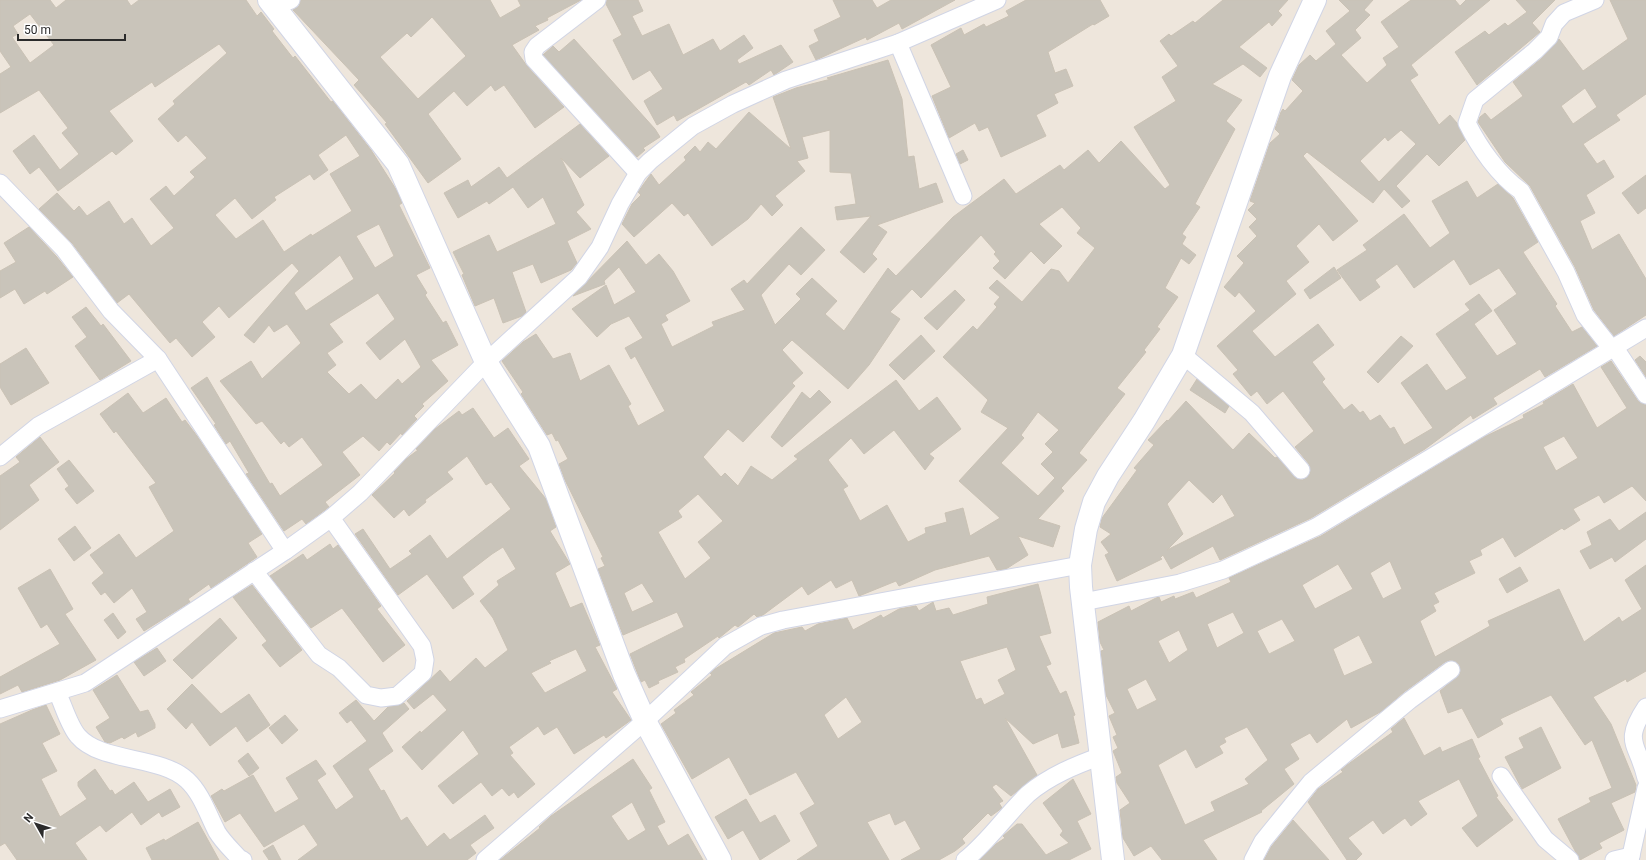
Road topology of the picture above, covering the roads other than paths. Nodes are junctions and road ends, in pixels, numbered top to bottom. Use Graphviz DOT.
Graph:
graph roads {
  1 [pos="597,0"];
  2 [pos="997,0"];
  3 [pos="1315,0"];
  4 [pos="1595,0"];
  5 [pos="278,2"];
  6 [pos="898,43"];
  7 [pos="638,173"];
  8 [pos="0,183"];
  9 [pos="963,196"];
  10 [pos="1646,328"];
  11 [pos="1613,348"];
  12 [pos="1183,355"];
  13 [pos="158,359"];
  14 [pos="486,362"];
  15 [pos="1646,395"];
  16 [pos="0,457"];
  17 [pos="1301,470"];
  18 [pos="331,518"];
  19 [pos="285,551"];
  20 [pos="1080,565"];
  21 [pos="254,571"];
  22 [pos="1083,602"];
  23 [pos="1451,670"];
  24 [pos="57,692"];
  25 [pos="1646,707"];
  26 [pos="0,709"];
  27 [pos="645,721"];
  28 [pos="1101,756"];
  29 [pos="1501,776"];
  30 [pos="1646,778"];
  31 [pos="1646,788"];
  32 [pos="1630,858"];
  33 [pos="239,859"];
  34 [pos="485,860"];
  35 [pos="720,860"];
  36 [pos="965,860"];
  37 [pos="1113,860"];
  38 [pos="1253,860"];
  39 [pos="1570,860"];
  40 [pos="1614,860"];
  1 -- 7 [label="street"];
  2 -- 6 [label="street"];
  3 -- 12 [label="street"];
  4 -- 11 [label="street"];
  5 -- 14 [label="street"];
  6 -- 7 [label="street"];
  6 -- 9 [label="street"];
  7 -- 14 [label="street"];
  8 -- 13 [label="street"];
  10 -- 11 [label="street"];
  11 -- 15 [label="street"];
  11 -- 22 [label="street"];
  12 -- 17 [label="street"];
  12 -- 20 [label="street"];
  13 -- 16 [label="street"];
  13 -- 19 [label="street"];
  14 -- 18 [label="street"];
  14 -- 27 [label="street"];
  18 -- 19 [label="street"];
  18 -- 21 [label="street"];
  19 -- 21 [label="street"];
  20 -- 22 [label="street"];
  20 -- 27 [label="street"];
  21 -- 24 [label="street"];
  22 -- 28 [label="street"];
  23 -- 38 [label="street"];
  24 -- 26 [label="street"];
  24 -- 33 [label="street"];
  25 -- 30 [label="street"];
  27 -- 34 [label="street"];
  27 -- 35 [label="street"];
  28 -- 36 [label="street"];
  28 -- 37 [label="street"];
  29 -- 39 [label="street"];
  31 -- 32 [label="street"];
  32 -- 40 [label="street"];
}
